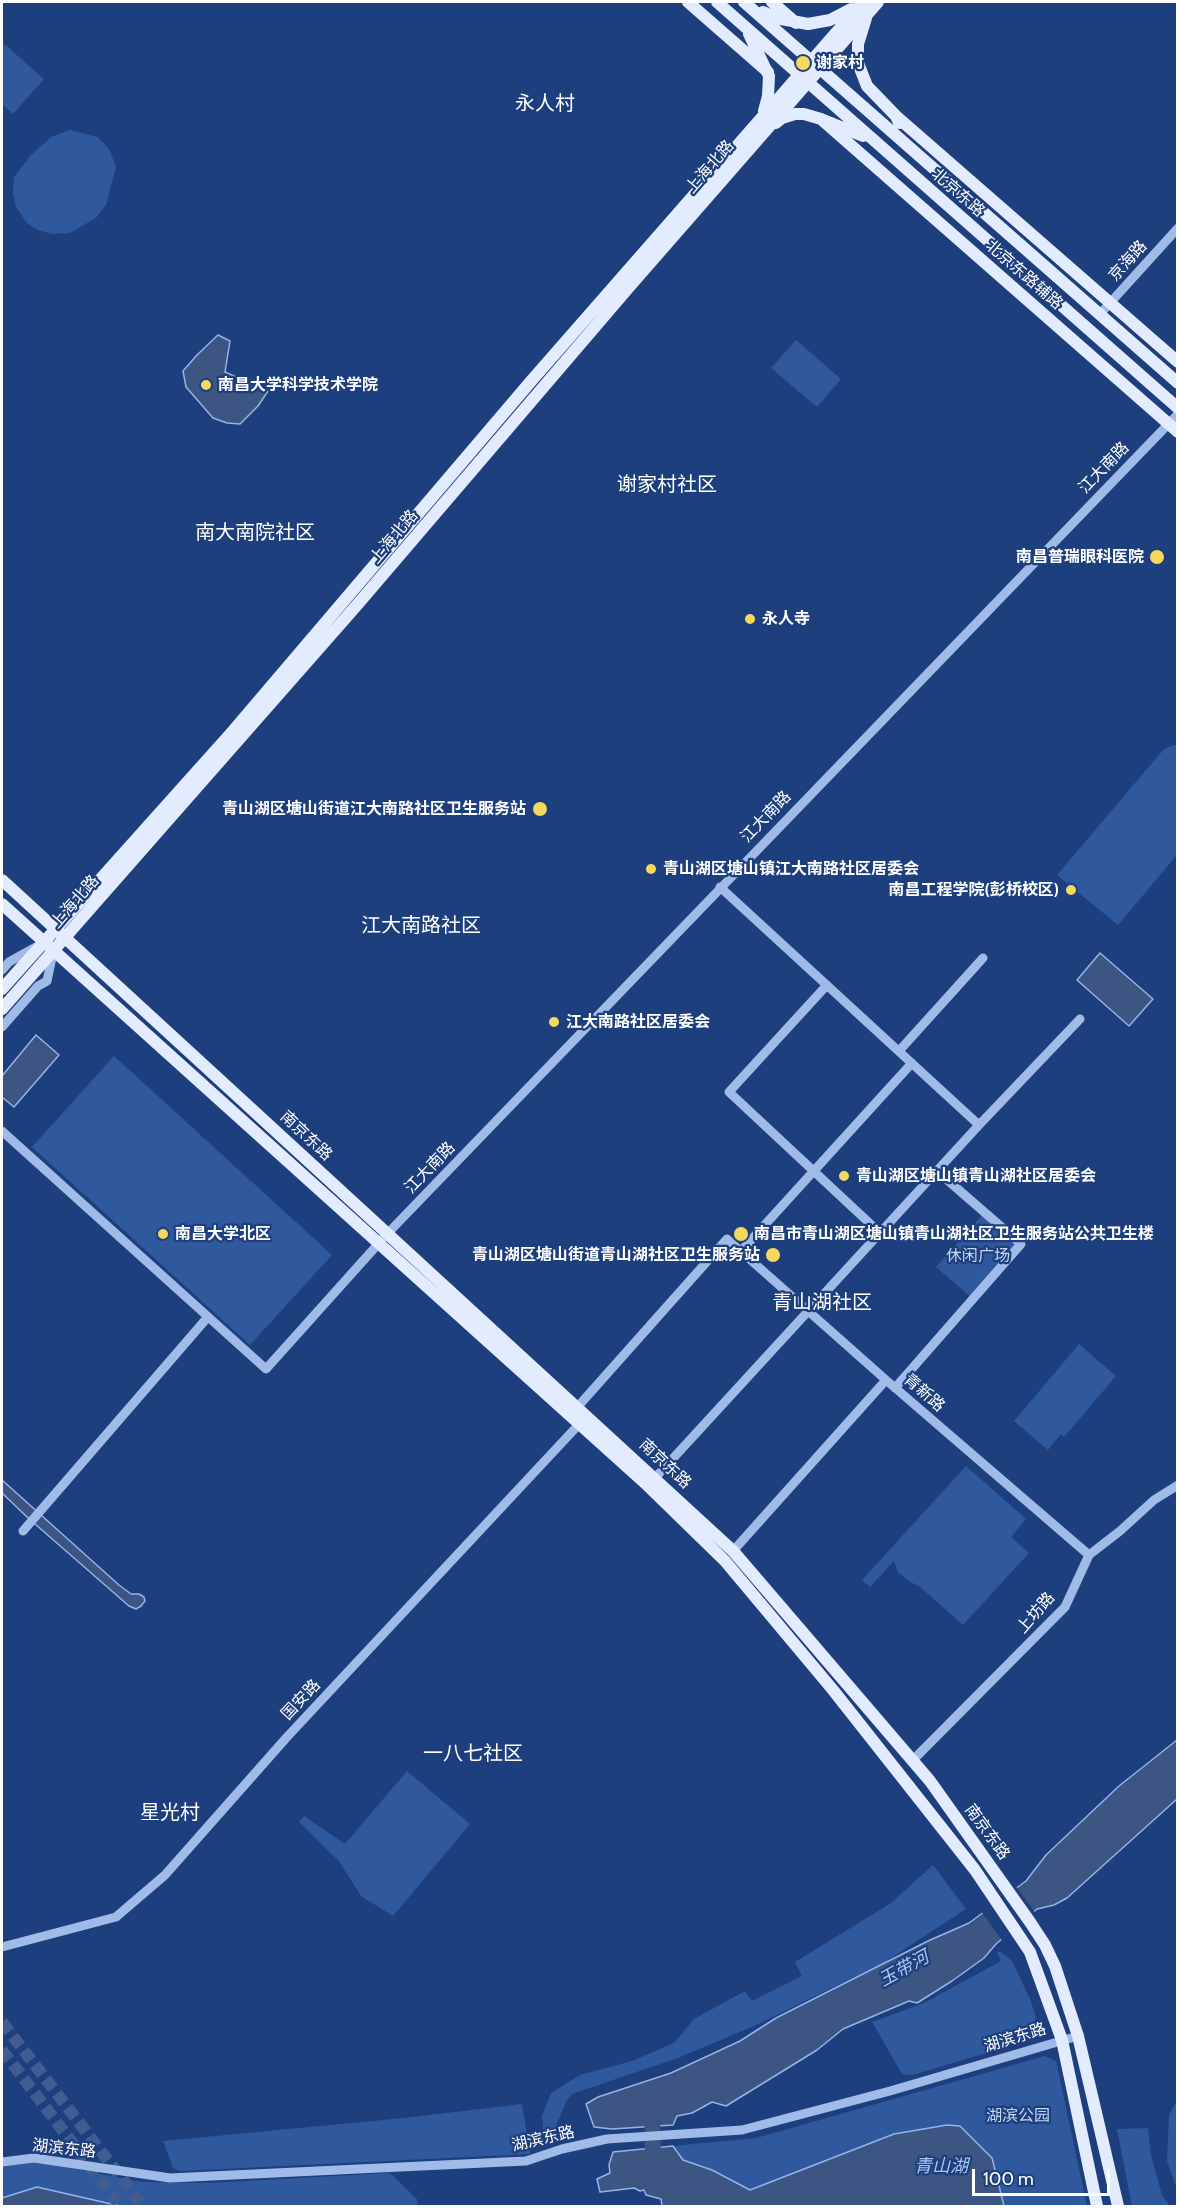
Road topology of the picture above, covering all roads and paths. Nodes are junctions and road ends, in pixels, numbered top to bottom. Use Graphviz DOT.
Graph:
graph roads {
  1 [pos="688,2"];
  2 [pos="717,2"];
  3 [pos="772,2"];
  4 [pos="878,2"];
  5 [pos="747,4"];
  6 [pos="864,6"];
  7 [pos="797,23"];
  8 [pos="744,25"];
  9 [pos="815,63"];
  10 [pos="768,72"];
  11 [pos="803,77"];
  12 [pos="762,115"];
  13 [pos="896,116"];
  14 [pos="821,119"];
  15 [pos="763,132"];
  16 [pos="876,142"];
  17 [pos="913,151"];
  18 [pos="1178,228"];
  19 [pos="1110,302"];
  20 [pos="1100,314"];
  21 [pos="1178,362"];
  22 [pos="1178,383"];
  23 [pos="1178,408"];
  24 [pos="1178,414"];
  25 [pos="1173,428"];
  26 [pos="2,880"];
  27 [pos="720,887"];
  28 [pos="2,904"];
  29 [pos="61,933"];
  30 [pos="48,948"];
  31 [pos="983,958"];
  32 [pos="2,970"];
  33 [pos="827,985"];
  34 [pos="2,989"];
  35 [pos="2,1009"];
  36 [pos="1080,1019"];
  37 [pos="2,1027"];
  38 [pos="899,1051"];
  39 [pos="912,1063"];
  40 [pos="979,1125"];
  41 [pos="2,1131"];
  42 [pos="937,1171"];
  43 [pos="813,1172"];
  44 [pos="388,1233"];
  45 [pos="880,1233"];
  46 [pos="378,1244"];
  47 [pos="741,1251"];
  48 [pos="808,1311"];
  49 [pos="207,1318"];
  50 [pos="886,1380"];
  51 [pos="895,1388"];
  52 [pos="578,1407"];
  53 [pos="578,1419"];
  54 [pos="656,1478"];
  55 [pos="1178,1485"];
  56 [pos="26,1528"];
  57 [pos="733,1551"];
  58 [pos="1089,1555"];
  59 [pos="912,1761"];
  60 [pos="2,1947"];
  61 [pos="1078,2036"];
  62 [pos="1062,2040"];
  63 [pos="2,2162"];
  64 [pos="1098,2206"];
  65 [pos="1118,2206"];
  1 -- 10 [label="main road"];
  2 -- 8 [label="main road, 北京东路"];
  3 -- 7 [label="main road"];
  4 -- 6 [label="main road"];
  5 -- 7 [label="main road"];
  5 -- 9 [label="main road, 北京东路"];
  6 -- 7 [label="main road"];
  6 -- 9 [label="main road"];
  6 -- 13 [label="main road"];
  8 -- 10 [label="main road"];
  8 -- 11 [label="main road, 北京东路"];
  9 -- 11 [label="main road"];
  9 -- 17 [label="main road, 北京东路"];
  10 -- 12 [label="main road"];
  11 -- 12 [label="main road, 上海北路"];
  11 -- 15 [label="main road, 上海北路"];
  11 -- 16 [label="main road, 北京东路"];
  12 -- 29 [label="main road, 上海北路"];
  13 -- 17 [label="main road"];
  13 -- 19 [label="main road"];
  14 -- 15 [label="main road"];
  14 -- 16 [label="main road"];
  14 -- 25 [label="main road, 北京东路辅路"];
  15 -- 29 [label="main road, 上海北路"];
  16 -- 23 [label="main road, 北京东路"];
  17 -- 20 [label="main road, 北京东路"];
  18 -- 19 [label="street, 京海路"];
  19 -- 20 [label="street, 京海路"];
  19 -- 21 [label="main road"];
  20 -- 22 [label="main road, 北京东路"];
  24 -- 25 [label="street, 江大南路"];
  25 -- 27 [label="street, 江大南路"];
  26 -- 29 [label="main road, 南京东路"];
  27 -- 33 [label="street"];
  27 -- 44 [label="street, 江大南路"];
  28 -- 30 [label="main road, 南京东路"];
  29 -- 30 [label="main road, 上海北路"];
  29 -- 44 [label="main road, 南京东路"];
  30 -- 32 [label="street"];
  30 -- 34 [label="main road, 上海北路"];
  30 -- 35 [label="main road, 上海北路"];
  30 -- 37 [label="street"];
  30 -- 46 [label="main road, 南京东路"];
  31 -- 38 [label="street"];
  33 -- 38 [label="street"];
  33 -- 43 [label="street"];
  36 -- 40 [label="street"];
  38 -- 39 [label="street"];
  39 -- 40 [label="street"];
  39 -- 43 [label="street"];
  40 -- 42 [label="street"];
  41 -- 49 [label="street"];
  42 -- 45 [label="street"];
  42 -- 51 [label="street"];
  43 -- 45 [label="street"];
  43 -- 47 [label="street"];
  44 -- 46 [label="street, 江大南路"];
  44 -- 52 [label="main road, 南京东路"];
  45 -- 48 [label="street"];
  46 -- 49 [label="street, 江大南路"];
  46 -- 53 [label="main road, 南京东路"];
  47 -- 48 [label="street, 青新路"];
  47 -- 52 [label="street"];
  48 -- 50 [label="street, 青新路"];
  48 -- 54 [label="street"];
  49 -- 56 [label="street"];
  50 -- 51 [label="street, 青新路"];
  50 -- 57 [label="street"];
  51 -- 58 [label="street, 青新路"];
  52 -- 53 [label="main road, 南京东路"];
  53 -- 54 [label="main road, 南京东路"];
  53 -- 60 [label="street, 国安路"];
  53 -- 62 [label="main road, 南京东路"];
  54 -- 57 [label="main road, 南京东路"];
  55 -- 58 [label="street, 上坊路"];
  57 -- 59 [label="main road, 南京东路"];
  58 -- 59 [label="street, 上坊路"];
  59 -- 61 [label="main road, 南京东路"];
  61 -- 62 [label="street, 湖滨东路"];
  61 -- 65 [label="main road, 南京东路"];
  62 -- 63 [label="street, 湖滨东路"];
  62 -- 64 [label="main road, 南京东路"];
}
